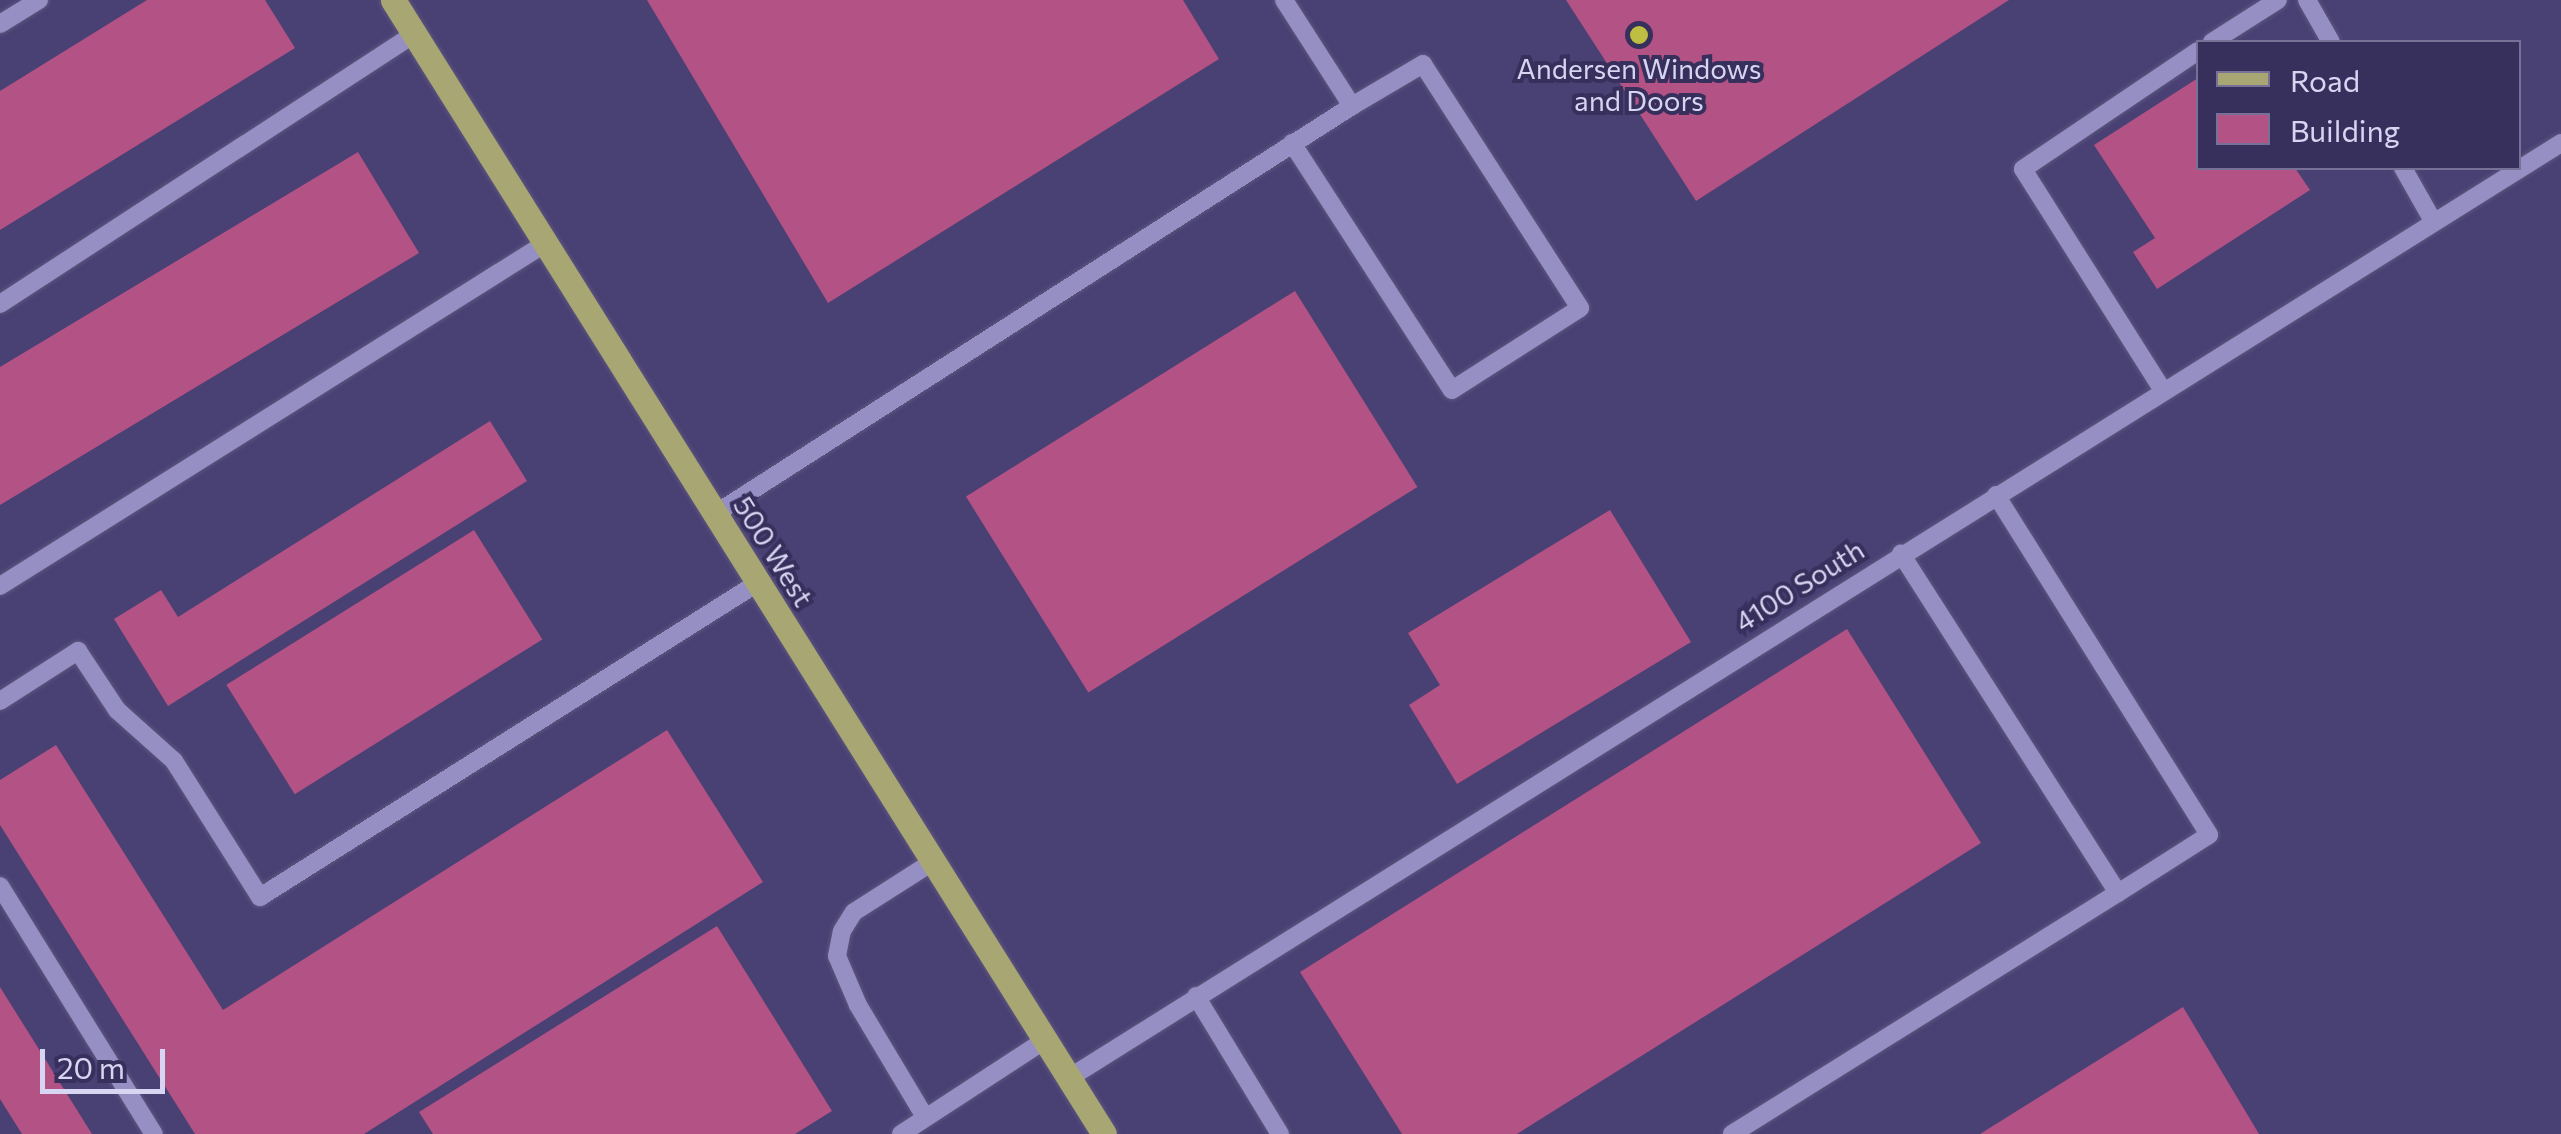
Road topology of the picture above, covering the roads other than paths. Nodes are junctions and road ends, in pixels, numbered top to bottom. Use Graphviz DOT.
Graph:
graph roads {
  1 [pos="39,0"];
  2 [pos="394,0"];
  3 [pos="1284,0"];
  4 [pos="2278,0"];
  5 [pos="2307,0"];
  6 [pos="0,24"];
  7 [pos="414,34"];
  8 [pos="2215,40"];
  9 [pos="2331,40"];
  10 [pos="2196,52"];
  11 [pos="1352,106"];
  12 [pos="2561,142"];
  13 [pos="1292,143"];
  14 [pos="2521,167"];
  15 [pos="2404,170"];
  16 [pos="2516,170"];
  17 [pos="2433,221"];
  18 [pos="546,244"];
  19 [pos="0,304"];
  20 [pos="2162,389"];
  21 [pos="1996,495"];
  22 [pos="716,514"];
  23 [pos="1901,554"];
  24 [pos="758,582"];
  25 [pos="0,586"];
  26 [pos="0,700"];
  27 [pos="934,861"];
  28 [pos="0,886"];
  29 [pos="2118,892"];
  30 [pos="1196,996"];
  31 [pos="1045,1040"];
  32 [pos="1069,1078"];
  33 [pos="925,1117"];
  34 [pos="154,1134"];
  35 [pos="902,1134"];
  36 [pos="1104,1134"];
  37 [pos="1280,1134"];
  38 [pos="1732,1134"];
  1 -- 6 [label="lane"];
  2 -- 7 [label="main road, 500 West"];
  3 -- 11 [label="lane"];
  4 -- 8 [label="lane"];
  5 -- 9 [label="lane"];
  7 -- 18 [label="main road, 500 West"];
  7 -- 19 [label="lane"];
  10 -- 20 [label="lane"];
  11 -- 13 [label="lane"];
  11 -- 13 [label="lane"];
  12 -- 14 [label="lane, 4100 South"];
  13 -- 22 [label="lane"];
  15 -- 17 [label="lane"];
  16 -- 17 [label="lane, 4100 South"];
  17 -- 20 [label="lane, 4100 South"];
  18 -- 22 [label="main road, 500 West"];
  18 -- 25 [label="lane"];
  20 -- 21 [label="lane, 4100 South"];
  21 -- 23 [label="lane, 4100 South"];
  21 -- 29 [label="lane"];
  22 -- 24 [label="main road, 500 West"];
  23 -- 29 [label="lane"];
  23 -- 30 [label="lane, 4100 South"];
  24 -- 26 [label="lane"];
  24 -- 27 [label="main road, 500 West"];
  27 -- 31 [label="main road, 500 West"];
  27 -- 33 [label="lane"];
  28 -- 34 [label="lane"];
  29 -- 38 [label="lane"];
  30 -- 32 [label="lane, 4100 South"];
  30 -- 37 [label="lane"];
  31 -- 32 [label="main road, 500 West"];
  31 -- 33 [label="lane"];
  32 -- 36 [label="main road, 500 West"];
  33 -- 35 [label="lane"];
}
